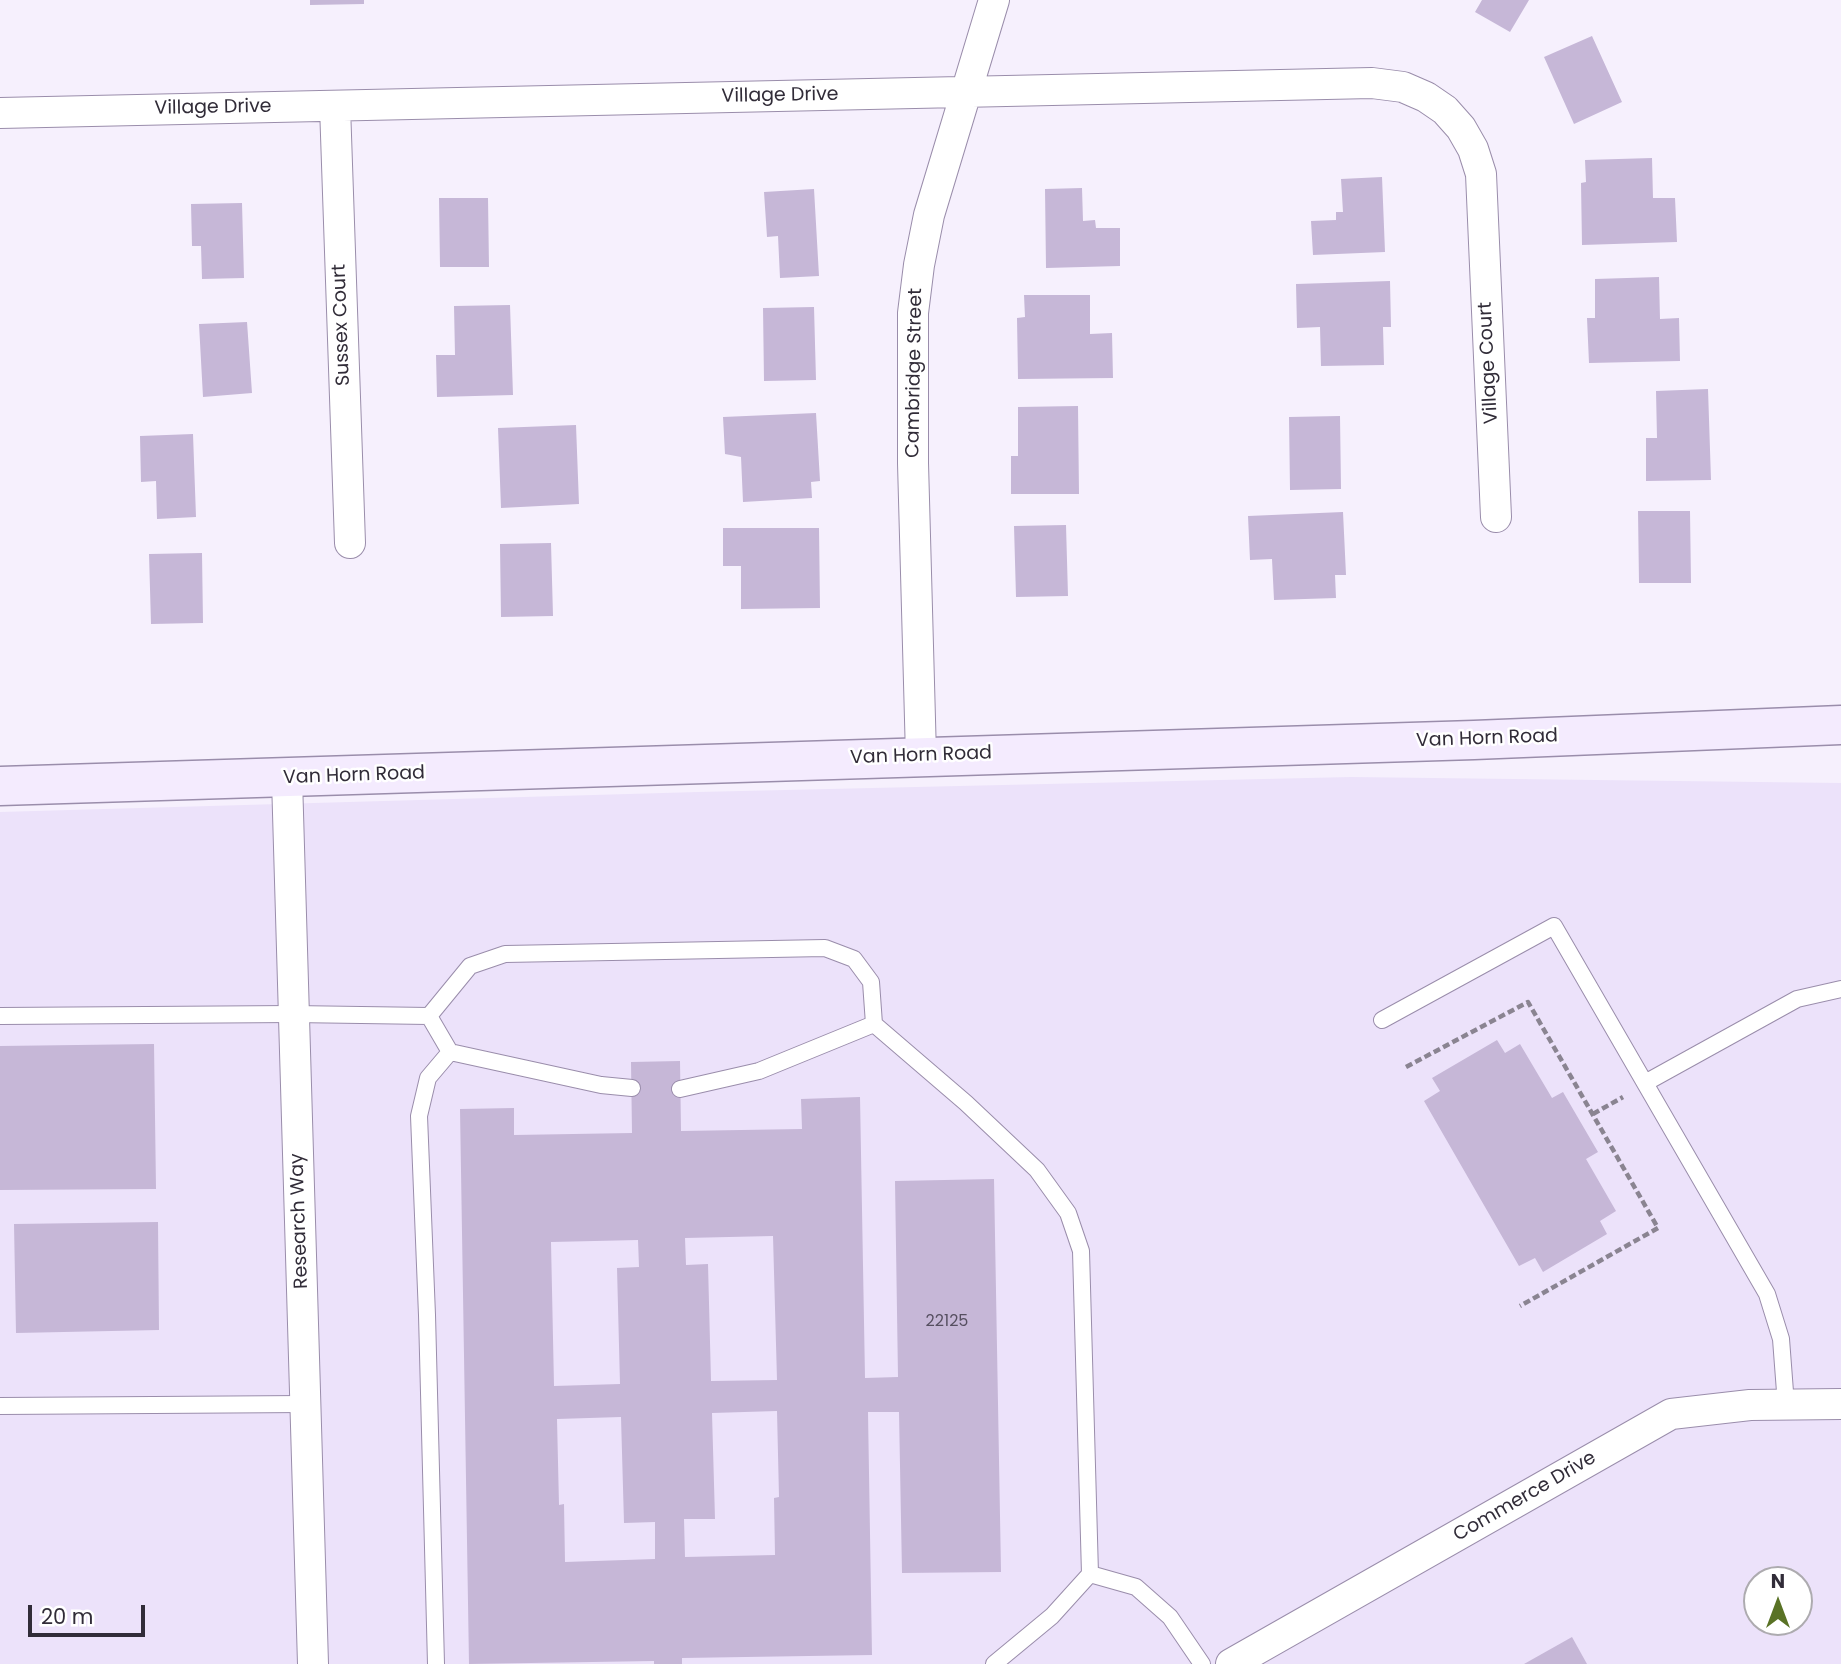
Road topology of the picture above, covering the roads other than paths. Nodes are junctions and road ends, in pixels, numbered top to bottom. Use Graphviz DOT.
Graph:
graph roads {
  1 [pos="994,0"];
  2 [pos="965,92"];
  3 [pos="335,106"];
  4 [pos="0,113"];
  5 [pos="1482,208"];
  6 [pos="1496,517"];
  7 [pos="350,543"];
  8 [pos="1841,725"];
  9 [pos="921,756"];
  10 [pos="286,779"];
  11 [pos="0,786"];
  12 [pos="1841,989"];
  13 [pos="293,1014"];
  14 [pos="0,1016"];
  15 [pos="429,1016"];
  16 [pos="1382,1020"];
  17 [pos="874,1024"];
  18 [pos="450,1052"];
  19 [pos="1645,1083"];
  20 [pos="632,1088"];
  21 [pos="680,1089"];
  22 [pos="305,1404"];
  23 [pos="1841,1404"];
  24 [pos="1786,1405"];
  25 [pos="0,1406"];
  26 [pos="1090,1574"];
  27 [pos="313,1664"];
  28 [pos="436,1664"];
  29 [pos="994,1664"];
  30 [pos="1202,1664"];
  31 [pos="1231,1664"];
  1 -- 2 [label="street, Cambridge Street"];
  2 -- 3 [label="street, Village Drive"];
  2 -- 5 [label="street, Village Drive"];
  2 -- 9 [label="street, Cambridge Street"];
  3 -- 4 [label="street, Village Drive"];
  3 -- 7 [label="street, Sussex Court"];
  5 -- 6 [label="street, Village Court"];
  8 -- 9 [label="main road, Van Horn Road"];
  9 -- 10 [label="main road, Van Horn Road"];
  10 -- 11 [label="main road, Van Horn Road"];
  10 -- 13 [label="street, Research Way"];
  12 -- 19 [label="lane"];
  13 -- 14 [label="lane"];
  13 -- 15 [label="lane"];
  13 -- 22 [label="street, Research Way"];
  15 -- 17 [label="lane"];
  15 -- 18 [label="lane"];
  16 -- 19 [label="lane"];
  17 -- 21 [label="lane"];
  17 -- 26 [label="lane"];
  18 -- 20 [label="lane"];
  18 -- 28 [label="lane"];
  19 -- 24 [label="lane"];
  22 -- 25 [label="lane"];
  22 -- 27 [label="street, Research Way"];
  23 -- 24 [label="street, Commerce Drive"];
  24 -- 31 [label="street, Commerce Drive"];
  26 -- 29 [label="lane"];
  26 -- 30 [label="lane"];
}
